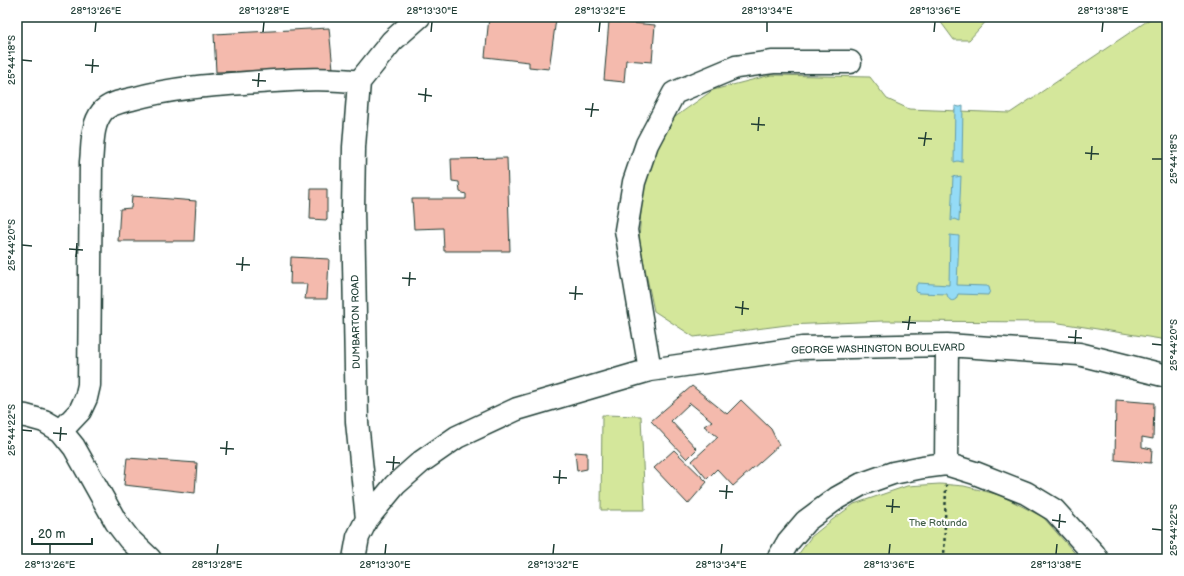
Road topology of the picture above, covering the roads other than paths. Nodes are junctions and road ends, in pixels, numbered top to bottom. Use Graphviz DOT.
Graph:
graph roads {
  1 [pos="419,17"];
  2 [pos="850,62"];
  3 [pos="360,82"];
  4 [pos="947,345"];
  5 [pos="650,370"];
  6 [pos="1167,376"];
  7 [pos="17,415"];
  8 [pos="61,431"];
  9 [pos="946,464"];
  10 [pos="367,519"];
  11 [pos="150,559"];
  12 [pos="354,559"];
  13 [pos="778,559"];
  14 [pos="1097,559"];
  1 -- 3 [label="street"];
  2 -- 5 [label="street"];
  3 -- 8 [label="street"];
  3 -- 10 [label="street, DUMBARTON ROAD"];
  4 -- 5 [label="street, GEORGE WASHINGTON BOULEVARD"];
  4 -- 6 [label="street, GEORGE WASHINGTON BOULEVARD"];
  4 -- 9 [label="street"];
  5 -- 10 [label="street, GEORGE WASHINGTON BOULEVARD"];
  7 -- 8 [label="street"];
  8 -- 11 [label="street"];
  9 -- 13 [label="street"];
  9 -- 14 [label="street"];
  10 -- 12 [label="street"];
}
